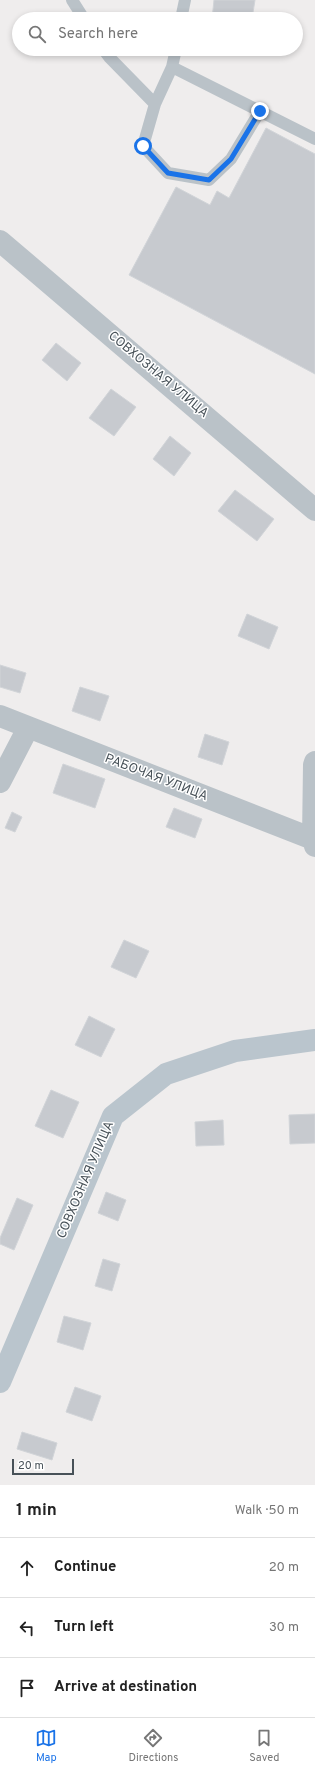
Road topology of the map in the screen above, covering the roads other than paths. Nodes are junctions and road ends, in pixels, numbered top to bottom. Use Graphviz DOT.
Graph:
graph roads {
  1 [pos="72,0"];
  2 [pos="185,0"];
  3 [pos="80,12"];
  4 [pos="183,12"];
  5 [pos="108,56"];
  6 [pos="174,56"];
  7 [pos="172,67"];
  8 [pos="155,104"];
  9 [pos="260,111"];
  10 [pos="315,139"];
  11 [pos="0,241"];
  12 [pos="315,510"];
  13 [pos="0,716"];
  14 [pos="28,728"];
  15 [pos="315,762"];
  16 [pos="0,782"];
  17 [pos="314,842"];
  18 [pos="315,1040"];
  19 [pos="0,1382"];
  1 -- 3 [label="lane"];
  2 -- 4 [label="lane"];
  5 -- 8 [label="lane"];
  6 -- 7 [label="lane"];
  7 -- 8 [label="lane"];
  7 -- 9 [label="lane"];
  8 -- 9 [label="lane"];
  9 -- 10 [label="lane"];
  11 -- 12 [label="street, СОВХОЗНАЯ УЛИЦА"];
  13 -- 14 [label="street, РАБОЧАЯ УЛИЦА"];
  14 -- 16 [label="street"];
  14 -- 17 [label="street, РАБОЧАЯ УЛИЦА"];
  15 -- 17 [label="street"];
  18 -- 19 [label="street, СОВХОЗНАЯ УЛИЦА"];
}
